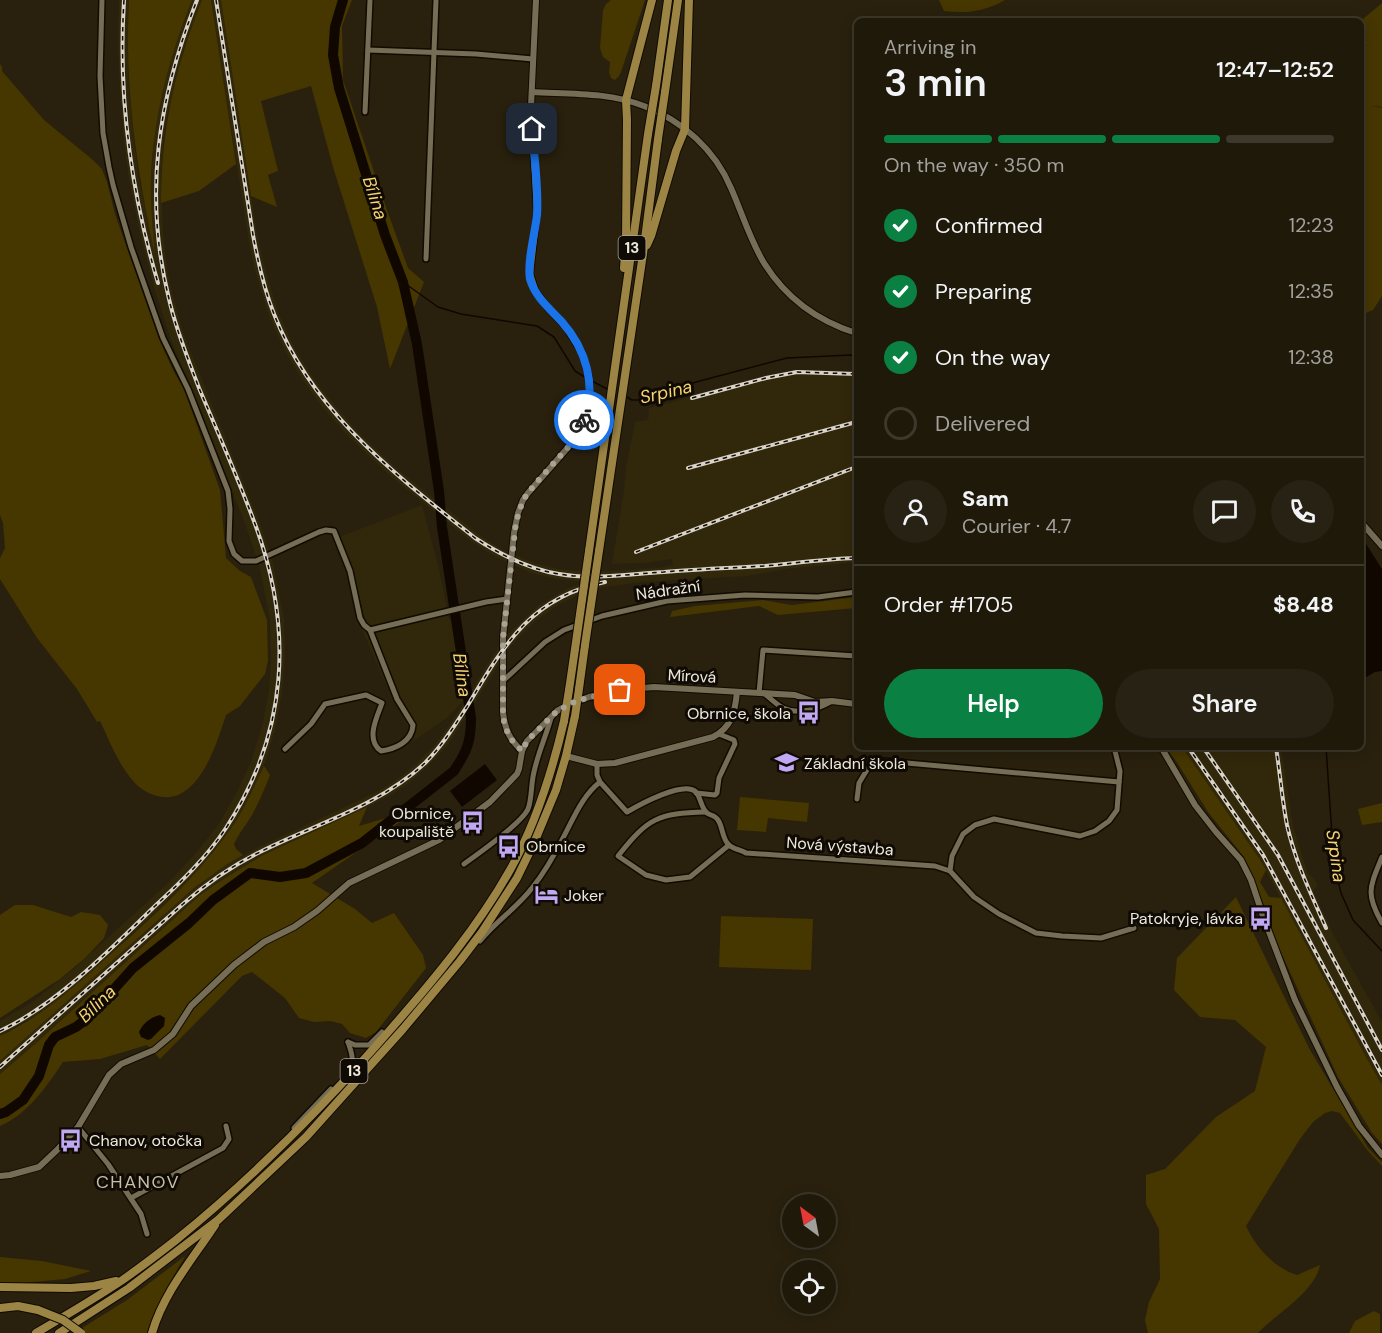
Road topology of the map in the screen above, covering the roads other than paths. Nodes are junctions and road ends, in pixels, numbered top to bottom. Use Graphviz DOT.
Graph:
graph roads {
  1 [pos="102,0"];
  2 [pos="370,0"];
  3 [pos="436,0"];
  4 [pos="536,0"];
  5 [pos="652,0"];
  6 [pos="668,0"];
  7 [pos="678,0"];
  8 [pos="689,0"];
  9 [pos="368,50"];
  10 [pos="434,52"];
  11 [pos="533,59"];
  12 [pos="532,92"];
  13 [pos="626,100"];
  14 [pos="365,112"];
  15 [pos="685,129"];
  16 [pos="643,254"];
  17 [pos="426,259"];
  18 [pos="623,310"];
  19 [pos="854,332"];
  20 [pos="1364,525"];
  21 [pos="1382,546"];
  22 [pos="854,592"];
  23 [pos="507,599"];
  24 [pos="370,630"];
  25 [pos="854,656"];
  26 [pos="504,680"];
  27 [pos="737,692"];
  28 [pos="761,693"];
  29 [pos="397,699"];
  30 [pos="382,703"];
  31 [pos="823,704"];
  32 [pos="854,704"];
  33 [pos="551,718"];
  34 [pos="719,734"];
  35 [pos="285,749"];
  36 [pos="1115,750"];
  37 [pos="1163,750"];
  38 [pos="522,751"];
  39 [pos="566,756"];
  40 [pos="597,764"];
  41 [pos="600,782"];
  42 [pos="1119,782"];
  43 [pos="696,793"];
  44 [pos="857,799"];
  45 [pos="706,812"];
  46 [pos="729,845"];
  47 [pos="1382,858"];
  48 [pos="464,864"];
  49 [pos="950,871"];
  50 [pos="1382,923"];
  51 [pos="1134,928"];
  52 [pos="460,961"];
  53 [pos="424,989"];
  54 [pos="226,1126"];
  55 [pos="78,1127"];
  56 [pos="283,1145"];
  57 [pos="1382,1155"];
  58 [pos="0,1176"];
  59 [pos="131,1198"];
  60 [pos="218,1220"];
  61 [pos="147,1234"];
  62 [pos="123,1280"];
  63 [pos="0,1287"];
  64 [pos="0,1308"];
  65 [pos="36,1333"];
  66 [pos="59,1333"];
  67 [pos="81,1333"];
  68 [pos="152,1333"];
  1 -- 24 [label="street"];
  2 -- 9 [label="street"];
  3 -- 10 [label="street"];
  4 -- 11 [label="street"];
  5 -- 13 [label="highway"];
  6 -- 18 [label="highway, 13, bridge"];
  7 -- 16 [label="highway, 13, bridge"];
  8 -- 15 [label="highway"];
  9 -- 10 [label="street"];
  9 -- 14 [label="street"];
  10 -- 11 [label="street"];
  10 -- 17 [label="street"];
  11 -- 12 [label="street"];
  12 -- 13 [label="street"];
  12 -- 23 [label="street"];
  13 -- 15 [label="street"];
  13 -- 18 [label="highway"];
  15 -- 16 [label="highway"];
  15 -- 19 [label="street"];
  16 -- 39 [label="highway, 13, bridge"];
  18 -- 53 [label="highway, 13, bridge"];
  20 -- 21 [label="street"];
  22 -- 26 [label="street, Nádražní"];
  23 -- 24 [label="street"];
  23 -- 26 [label="street"];
  24 -- 29 [label="street"];
  25 -- 28 [label="street"];
  26 -- 38 [label="street"];
  27 -- 28 [label="street, Mírová"];
  27 -- 33 [label="street, Mírová"];
  27 -- 34 [label="street"];
  28 -- 31 [label="street, Mírová"];
  28 -- 31 [label="street, Mírová"];
  29 -- 30 [label="street"];
  29 -- 30 [label="street"];
  30 -- 35 [label="street"];
  31 -- 32 [label="street, Mírová"];
  33 -- 38 [label="street"];
  33 -- 48 [label="street"];
  34 -- 40 [label="street"];
  34 -- 43 [label="street"];
  36 -- 42 [label="street"];
  37 -- 57 [label="street"];
  38 -- 55 [label="street"];
  39 -- 40 [label="street"];
  39 -- 52 [label="highway, 13"];
  40 -- 41 [label="street"];
  41 -- 43 [label="street"];
  41 -- 52 [label="street"];
  42 -- 44 [label="street"];
  42 -- 49 [label="street"];
  43 -- 45 [label="street"];
  45 -- 46 [label="street"];
  45 -- 46 [label="street"];
  46 -- 49 [label="street, Nová výstavba"];
  47 -- 50 [label="street"];
  49 -- 51 [label="street"];
  52 -- 60 [label="highway, 13"];
  53 -- 56 [label="highway, 13"];
  53 -- 56 [label="street"];
  54 -- 59 [label="street"];
  55 -- 58 [label="street"];
  55 -- 59 [label="street"];
  56 -- 62 [label="highway, 13"];
  59 -- 61 [label="street"];
  60 -- 66 [label="highway, 13"];
  60 -- 68 [label="highway"];
  62 -- 63 [label="highway"];
  62 -- 65 [label="highway, 13"];
  64 -- 67 [label="highway, bridge"];
}
